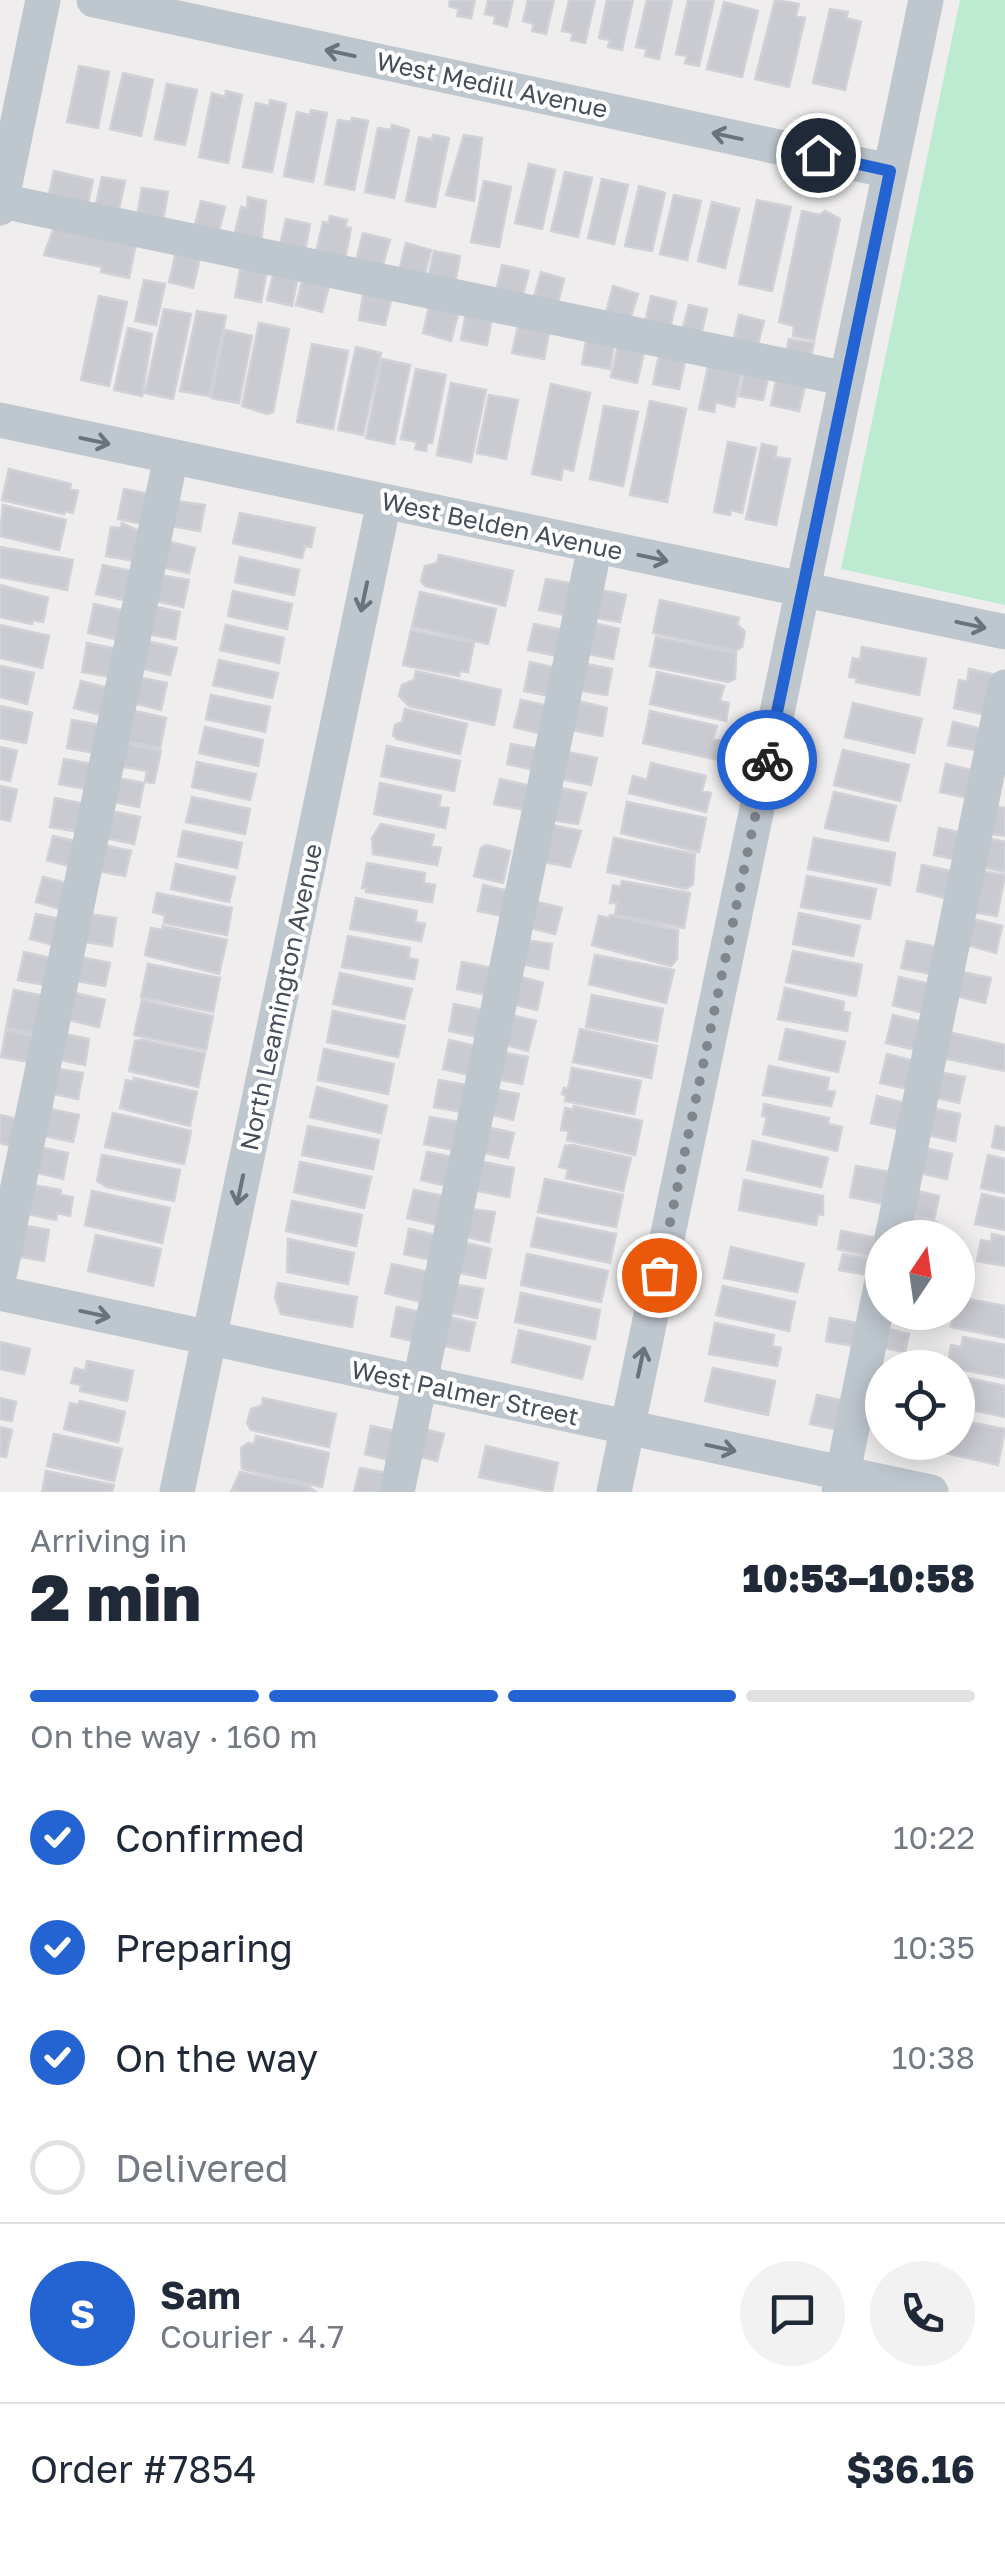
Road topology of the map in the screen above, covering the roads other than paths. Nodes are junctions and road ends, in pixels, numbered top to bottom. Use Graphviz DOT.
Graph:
graph roads {
  1 [pos="43,0"];
  2 [pos="94,0"];
  3 [pos="926,0"];
  4 [pos="890,171"];
  5 [pos="1,204"];
  6 [pos="847,380"];
  7 [pos="0,420"];
  8 [pos="171,458"];
  9 [pos="384,502"];
  10 [pos="595,546"];
  11 [pos="803,590"];
  12 [pos="1005,632"];
  13 [pos="1005,687"];
  14 [pos="896,1220"];
  15 [pos="0,1272"];
  16 [pos="0,1294"];
  17 [pos="872,1330"];
  18 [pos="209,1338"];
  19 [pos="420,1383"];
  20 [pos="628,1427"];
  21 [pos="841,1483"];
  22 [pos="178,1492"];
  23 [pos="398,1492"];
  24 [pos="614,1492"];
  25 [pos="931,1492"];
  1 -- 5 [label="street"];
  4 -- 2 [label="street, West Medill Avenue, one-way"];
  3 -- 4 [label="street"];
  4 -- 6 [label="street"];
  5 -- 6 [label="street"];
  6 -- 11 [label="street"];
  7 -- 8 [label="street, West Belden Avenue, one-way"];
  8 -- 9 [label="street, West Belden Avenue"];
  8 -- 15 [label="street"];
  9 -- 10 [label="street, West Belden Avenue"];
  9 -- 18 [label="street, North Leamington Avenue, one-way"];
  10 -- 11 [label="street, West Belden Avenue, one-way"];
  10 -- 19 [label="street"];
  11 -- 12 [label="street, West Belden Avenue, one-way"];
  20 -- 11 [label="street, one-way"];
  13 -- 14 [label="street"];
  16 -- 18 [label="street, West Palmer Street, one-way"];
  17 -- 21 [label="street"];
  18 -- 19 [label="street, West Palmer Street"];
  18 -- 22 [label="street, North Leamington Avenue"];
  19 -- 20 [label="street, West Palmer Street"];
  19 -- 23 [label="street"];
  20 -- 21 [label="street, West Palmer Street, one-way"];
  20 -- 24 [label="street"];
  21 -- 25 [label="street, West Palmer Street"];
}
